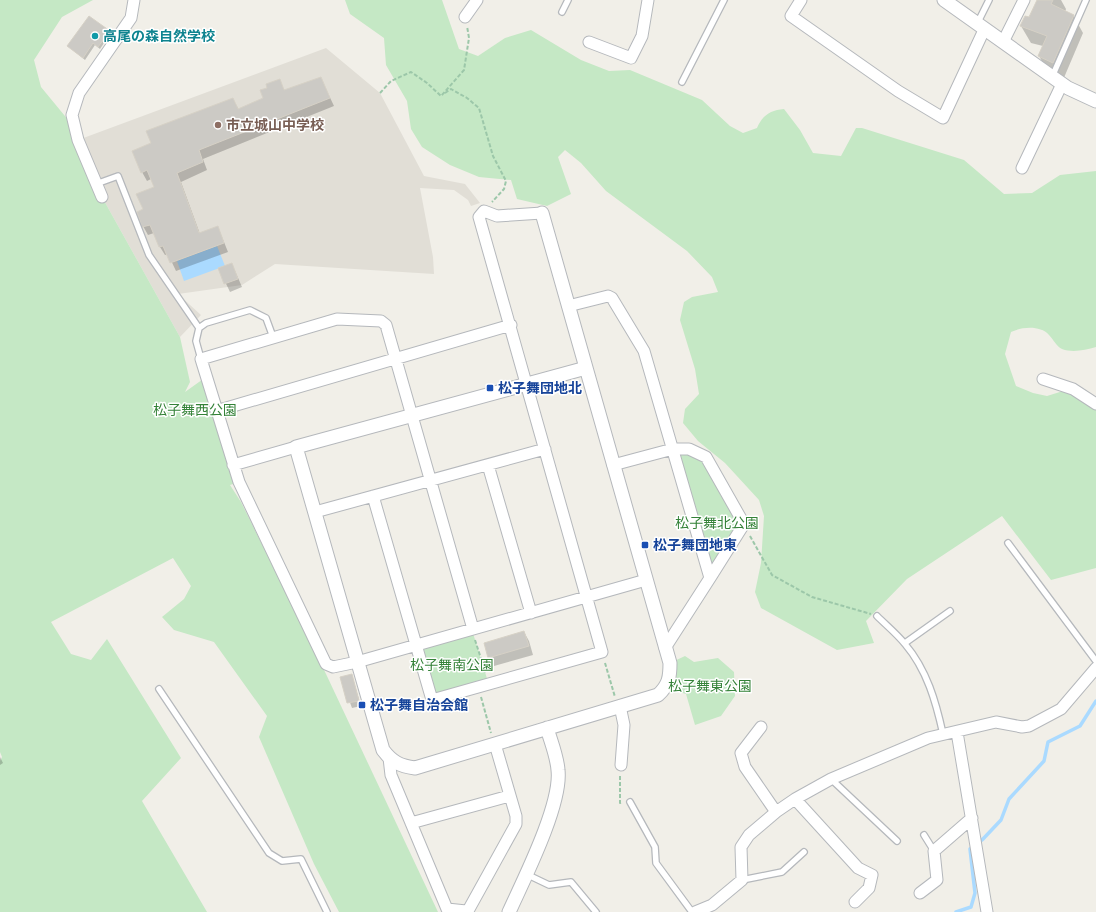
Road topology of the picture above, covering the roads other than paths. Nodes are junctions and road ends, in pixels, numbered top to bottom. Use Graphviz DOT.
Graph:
graph roads {
  1 [pos="134,0"];
  2 [pos="477,0"];
  3 [pos="568,0"];
  4 [pos="648,0"];
  5 [pos="724,0"];
  6 [pos="801,0"];
  7 [pos="944,0"];
  8 [pos="989,0"];
  9 [pos="1024,0"];
  10 [pos="1086,0"];
  11 [pos="562,12"];
  12 [pos="465,17"];
  13 [pos="980,27"];
  14 [pos="589,42"];
  15 [pos="1003,42"];
  16 [pos="1057,80"];
  17 [pos="682,82"];
  18 [pos="1096,101"];
  19 [pos="1022,168"];
  20 [pos="96,184"];
  21 [pos="102,197"];
  22 [pos="542,213"];
  23 [pos="568,306"];
  24 [pos="511,325"];
  25 [pos="199,328"];
  26 [pos="273,337"];
  27 [pos="396,358"];
  28 [pos="201,359"];
  29 [pos="586,368"];
  30 [pos="1043,379"];
  31 [pos="527,384"];
  32 [pos="1096,404"];
  33 [pos="216,411"];
  34 [pos="412,416"];
  35 [pos="296,447"];
  36 [pos="545,449"];
  37 [pos="673,449"];
  38 [pos="233,464"];
  39 [pos="614,464"];
  40 [pos="488,465"];
  41 [pos="431,480"];
  42 [pos="373,496"];
  43 [pos="315,512"];
  44 [pos="1008,543"];
  45 [pos="710,578"];
  46 [pos="646,580"];
  47 [pos="586,597"];
  48 [pos="950,611"];
  49 [pos="531,613"];
  50 [pos="877,616"];
  51 [pos="472,629"];
  52 [pos="905,643"];
  53 [pos="415,646"];
  54 [pos="665,648"];
  55 [pos="1096,661"];
  56 [pos="357,662"];
  57 [pos="1096,668"];
  58 [pos="159,689"];
  59 [pos="619,707"];
  60 [pos="761,727"];
  61 [pos="547,728"];
  62 [pos="957,732"];
  63 [pos="943,734"];
  64 [pos="494,744"];
  65 [pos="389,758"];
  66 [pos="620,764"];
  67 [pos="831,778"];
  68 [pos="510,796"];
  69 [pos="795,799"];
  70 [pos="630,802"];
  71 [pos="776,812"];
  72 [pos="972,818"];
  73 [pos="411,823"];
  74 [pos="924,835"];
  75 [pos="897,841"];
  76 [pos="934,851"];
  77 [pos="804,852"];
  78 [pos="526,874"];
  79 [pos="742,880"];
  80 [pos="920,893"];
  81 [pos="855,902"];
  82 [pos="714,909"];
  83 [pos="326,912"];
  84 [pos="509,912"];
  85 [pos="596,912"];
  86 [pos="693,912"];
  87 [pos="987,912"];
  1 -- 20 [label="street"];
  2 -- 12 [label="street"];
  3 -- 11 [label="lane"];
  4 -- 14 [label="street"];
  5 -- 17 [label="lane"];
  6 -- 13 [label="street"];
  7 -- 13 [label="street"];
  8 -- 13 [label="lane"];
  9 -- 15 [label="street"];
  10 -- 16 [label="lane"];
  13 -- 15 [label="street"];
  15 -- 16 [label="street"];
  16 -- 18 [label="street"];
  16 -- 19 [label="street"];
  20 -- 21 [label="street"];
  20 -- 25 [label="lane"];
  22 -- 23 [label="street"];
  22 -- 24 [label="street"];
  23 -- 29 [label="street"];
  23 -- 37 [label="street"];
  24 -- 27 [label="street"];
  24 -- 31 [label="street"];
  25 -- 26 [label="lane"];
  25 -- 28 [label="lane"];
  26 -- 27 [label="street"];
  26 -- 28 [label="street"];
  27 -- 33 [label="street"];
  27 -- 34 [label="street"];
  28 -- 33 [label="street"];
  29 -- 31 [label="street"];
  29 -- 39 [label="street"];
  30 -- 32 [label="street"];
  31 -- 34 [label="street"];
  31 -- 36 [label="street"];
  33 -- 38 [label="street"];
  34 -- 35 [label="street"];
  34 -- 41 [label="street"];
  35 -- 38 [label="street"];
  35 -- 43 [label="street"];
  36 -- 40 [label="street"];
  36 -- 47 [label="street"];
  37 -- 39 [label="street"];
  37 -- 45 [label="street"];
  37 -- 45 [label="street"];
  38 -- 56 [label="street"];
  39 -- 46 [label="street"];
  40 -- 41 [label="street"];
  40 -- 49 [label="street"];
  41 -- 42 [label="street"];
  41 -- 51 [label="street"];
  42 -- 43 [label="street"];
  42 -- 53 [label="street"];
  43 -- 56 [label="street"];
  44 -- 55 [label="lane"];
  45 -- 54 [label="street"];
  46 -- 47 [label="street"];
  46 -- 54 [label="street"];
  47 -- 49 [label="street"];
  47 -- 53 [label="street"];
  48 -- 52 [label="lane"];
  49 -- 51 [label="street"];
  50 -- 52 [label="lane"];
  51 -- 53 [label="street"];
  52 -- 63 [label="lane"];
  53 -- 56 [label="street"];
  54 -- 59 [label="street"];
  56 -- 65 [label="street"];
  57 -- 62 [label="street"];
  58 -- 83 [label="lane"];
  59 -- 61 [label="street"];
  59 -- 66 [label="street"];
  60 -- 71 [label="street"];
  61 -- 64 [label="street"];
  61 -- 78 [label="street"];
  62 -- 63 [label="street"];
  62 -- 72 [label="street"];
  63 -- 67 [label="street"];
  64 -- 65 [label="street"];
  64 -- 68 [label="street"];
  65 -- 73 [label="street"];
  67 -- 69 [label="street"];
  67 -- 75 [label="lane"];
  68 -- 73 [label="street"];
  68 -- 73 [label="street"];
  69 -- 71 [label="street"];
  69 -- 81 [label="street"];
  70 -- 86 [label="lane"];
  71 -- 79 [label="street"];
  72 -- 76 [label="street"];
  72 -- 87 [label="street"];
  74 -- 76 [label="lane"];
  76 -- 80 [label="street"];
  77 -- 79 [label="lane"];
  78 -- 84 [label="street"];
  78 -- 85 [label="lane"];
  79 -- 82 [label="street"];
  82 -- 86 [label="street"];
}
